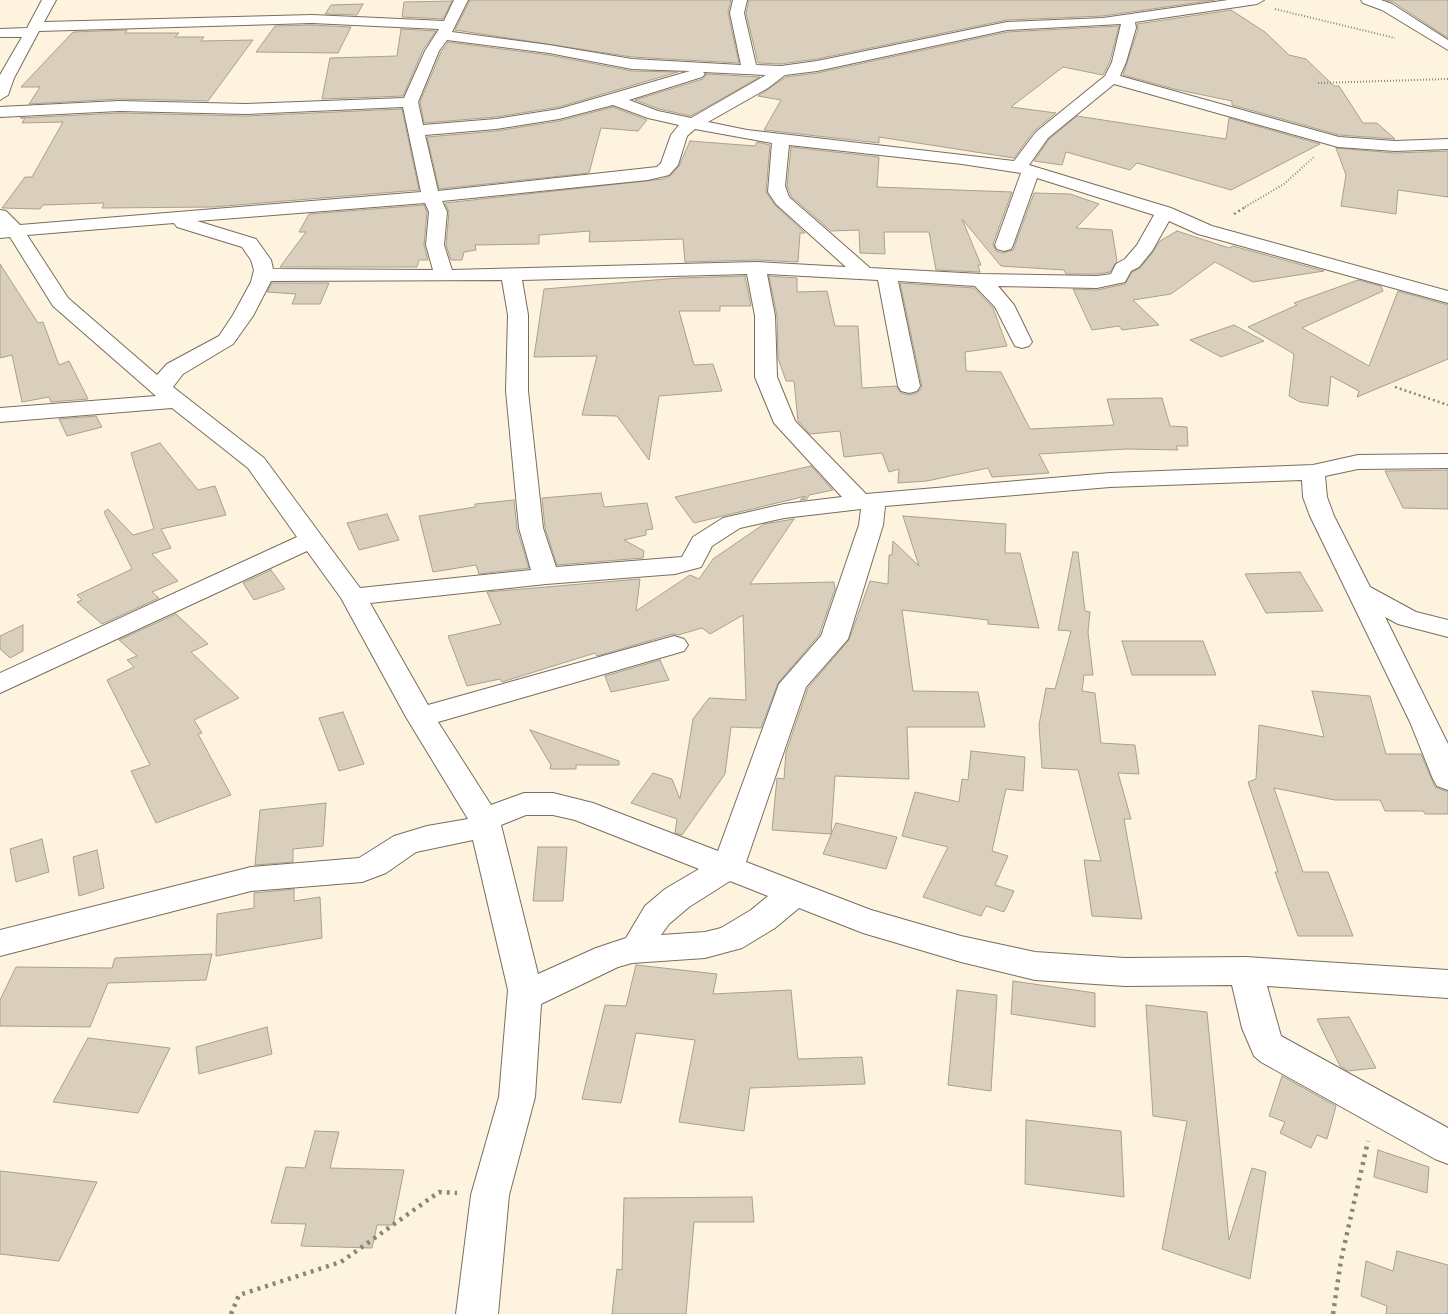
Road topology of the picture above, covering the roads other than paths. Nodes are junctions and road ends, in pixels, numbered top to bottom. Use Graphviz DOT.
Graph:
graph roads {
  1 [pos="49,0"];
  2 [pos="461,0"];
  3 [pos="740,0"];
  4 [pos="1255,0"];
  5 [pos="1368,0"];
  6 [pos="276,4"];
  7 [pos="1128,19"];
  8 [pos="264,21"];
  9 [pos="32,29"];
  10 [pos="446,30"];
  11 [pos="0,33"];
  12 [pos="1448,46"];
  13 [pos="718,68"];
  14 [pos="750,71"];
  15 [pos="781,71"];
  16 [pos="1110,78"];
  17 [pos="0,95"];
  18 [pos="614,100"];
  19 [pos="410,102"];
  20 [pos="0,112"];
  21 [pos="694,124"];
  22 [pos="415,131"];
  23 [pos="781,138"];
  24 [pos="1448,144"];
  25 [pos="1025,169"];
  26 [pos="430,197"];
  27 [pos="1166,212"];
  28 [pos="149,219"];
  29 [pos="5,226"];
  30 [pos="1004,245"];
  31 [pos="756,268"];
  32 [pos="865,274"];
  33 [pos="262,275"];
  34 [pos="511,275"];
  35 [pos="445,276"];
  36 [pos="887,276"];
  37 [pos="981,280"];
  38 [pos="1448,297"];
  39 [pos="1022,342"];
  40 [pos="909,386"];
  41 [pos="168,395"];
  42 [pos="0,415"];
  43 [pos="1448,461"];
  44 [pos="1313,472"];
  45 [pos="867,501"];
  46 [pos="313,539"];
  47 [pos="546,576"];
  48 [pos="1360,592"];
  49 [pos="353,597"];
  50 [pos="1448,630"];
  51 [pos="674,645"];
  52 [pos="0,684"];
  53 [pos="420,717"];
  54 [pos="1448,779"];
  55 [pos="485,823"];
  56 [pos="728,867"];
  57 [pos="795,893"];
  58 [pos="3,948"];
  59 [pos="640,948"];
  60 [pos="1246,971"];
  61 [pos="1448,984"];
  62 [pos="525,996"];
  63 [pos="1448,1147"];
  64 [pos="477,1314"];
  1 -- 9 [label="street"];
  2 -- 10 [label="street"];
  3 -- 14 [label="street"];
  4 -- 7 [label="street"];
  5 -- 12 [label="street"];
  6 -- 8 [label="street"];
  7 -- 15 [label="street"];
  7 -- 16 [label="street"];
  8 -- 9 [label="street"];
  8 -- 10 [label="street"];
  9 -- 11 [label="street"];
  9 -- 17 [label="street"];
  10 -- 13 [label="street"];
  10 -- 19 [label="street"];
  13 -- 14 [label="street"];
  13 -- 18 [label="street"];
  14 -- 15 [label="street"];
  15 -- 21 [label="street"];
  16 -- 24 [label="street"];
  16 -- 25 [label="street"];
  18 -- 21 [label="street"];
  18 -- 22 [label="street"];
  19 -- 20 [label="street"];
  19 -- 22 [label="street"];
  21 -- 23 [label="street"];
  21 -- 26 [label="street"];
  22 -- 26 [label="street"];
  23 -- 25 [label="street"];
  23 -- 32 [label="street"];
  25 -- 27 [label="street"];
  25 -- 30 [label="street"];
  26 -- 28 [label="street"];
  26 -- 35 [label="street"];
  27 -- 37 [label="street"];
  27 -- 38 [label="street"];
  28 -- 29 [label="street"];
  28 -- 33 [label="street"];
  29 -- 41 [label="street"];
  31 -- 32 [label="street"];
  31 -- 34 [label="street"];
  31 -- 45 [label="street"];
  32 -- 36 [label="street"];
  33 -- 35 [label="street"];
  33 -- 41 [label="street"];
  34 -- 35 [label="street"];
  34 -- 47 [label="street"];
  36 -- 37 [label="street"];
  36 -- 40 [label="street"];
  37 -- 39 [label="street"];
  41 -- 42 [label="street"];
  41 -- 46 [label="street"];
  43 -- 44 [label="street"];
  44 -- 45 [label="street"];
  44 -- 48 [label="street"];
  45 -- 47 [label="street"];
  45 -- 56 [label="street"];
  46 -- 49 [label="street"];
  46 -- 52 [label="street"];
  47 -- 49 [label="street"];
  48 -- 50 [label="street"];
  48 -- 54 [label="street"];
  49 -- 53 [label="street"];
  51 -- 53 [label="street"];
  53 -- 55 [label="street"];
  55 -- 56 [label="street"];
  55 -- 58 [label="street"];
  55 -- 62 [label="street"];
  56 -- 57 [label="street"];
  56 -- 59 [label="street"];
  57 -- 59 [label="street"];
  57 -- 60 [label="street"];
  59 -- 62 [label="street"];
  60 -- 61 [label="street"];
  60 -- 63 [label="street"];
  62 -- 64 [label="street"];
}
